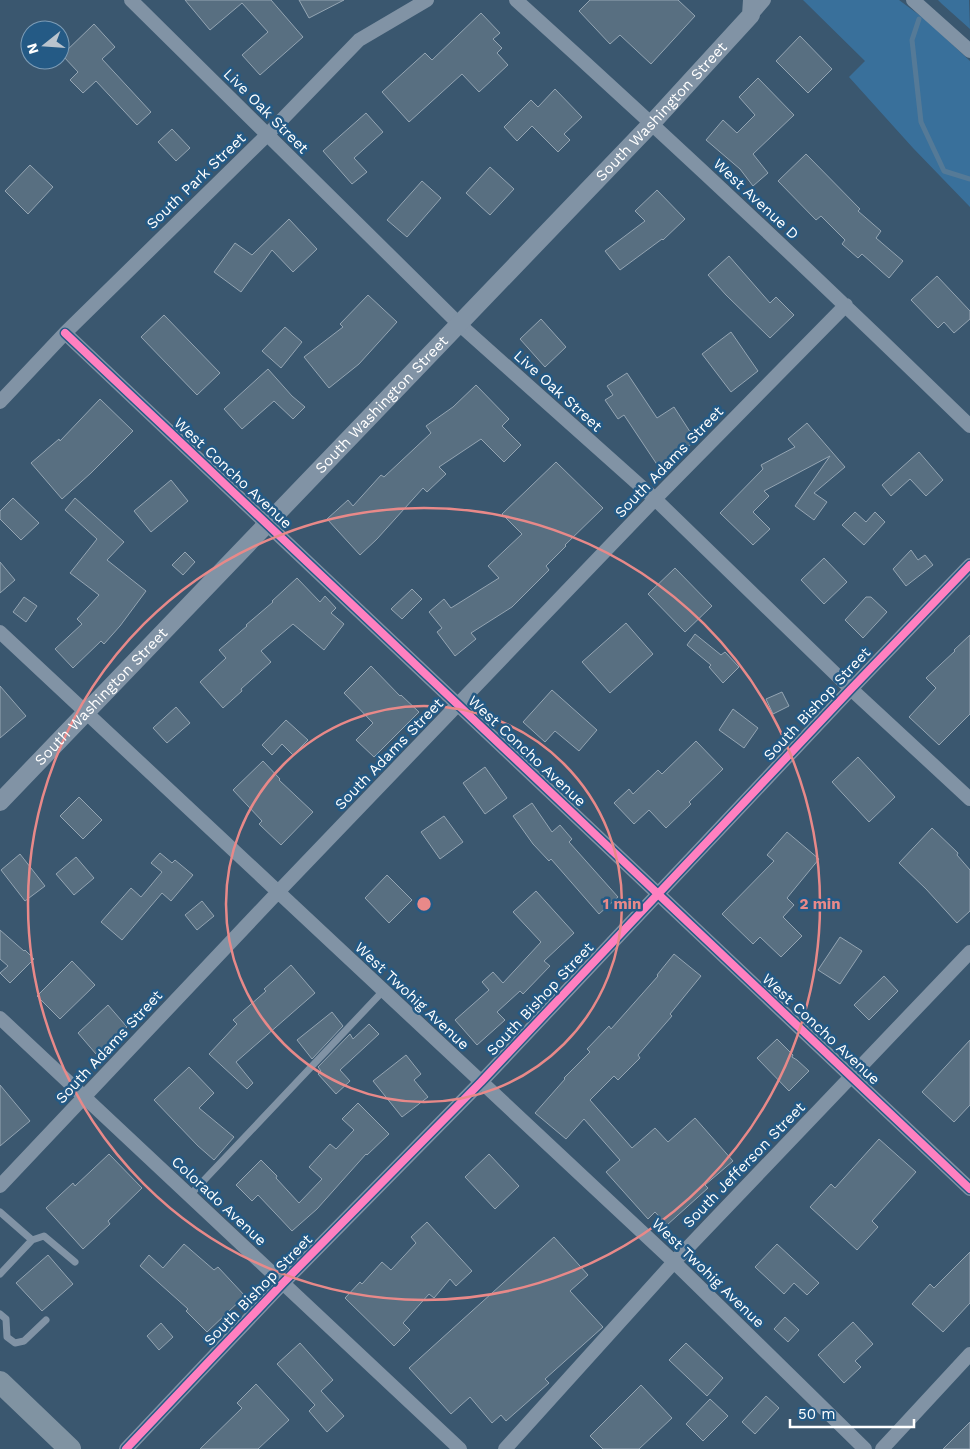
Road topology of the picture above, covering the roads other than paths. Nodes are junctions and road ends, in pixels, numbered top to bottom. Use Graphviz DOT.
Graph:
graph roads {
  1 [pos="131,0"];
  2 [pos="427,0"];
  3 [pos="516,0"];
  4 [pos="764,0"];
  5 [pos="913,0"];
  6 [pos="752,8"];
  7 [pos="970,51"];
  8 [pos="652,123"];
  9 [pos="267,135"];
  10 [pos="846,305"];
  11 [pos="459,324"];
  12 [pos="65,333"];
  13 [pos="0,402"];
  14 [pos="970,426"];
  15 [pos="655,499"];
  16 [pos="267,524"];
  17 [pos="970,565"];
  18 [pos="0,632"];
  19 [pos="851,688"];
  20 [pos="458,705"];
  21 [pos="87,711"];
  22 [pos="970,799"];
  23 [pos="0,802"];
  24 [pos="278,892"];
  25 [pos="658,894"];
  26 [pos="970,952"];
  27 [pos="383,991"];
  28 [pos="0,1018"];
  29 [pos="851,1077"];
  30 [pos="481,1082"];
  31 [pos="85,1097"];
  32 [pos="0,1186"];
  33 [pos="970,1189"];
  34 [pos="190,1195"];
  35 [pos="0,1212"];
  36 [pos="32,1240"];
  37 [pos="75,1262"];
  38 [pos="674,1262"];
  39 [pos="0,1274"];
  40 [pos="282,1283"];
  41 [pos="0,1314"];
  42 [pos="46,1320"];
  43 [pos="970,1354"];
  44 [pos="0,1382"];
  45 [pos="70,1449"];
  46 [pos="126,1449"];
  47 [pos="460,1449"];
  48 [pos="505,1449"];
  49 [pos="866,1449"];
  50 [pos="882,1449"];
  1 -- 9 [label="street, Live Oak Street"];
  2 -- 9 [label="street, South Park Street"];
  3 -- 8 [label="street, West Avenue D"];
  4 -- 6 [label="street"];
  5 -- 7 [label="street"];
  6 -- 8 [label="street, South Washington Street"];
  8 -- 10 [label="street, West Avenue D"];
  8 -- 11 [label="street, South Washington Street"];
  9 -- 11 [label="street, Live Oak Street"];
  9 -- 12 [label="street, South Park Street"];
  10 -- 14 [label="street, West Avenue D"];
  10 -- 15 [label="street, South Adams Street"];
  11 -- 15 [label="street, Live Oak Street"];
  11 -- 16 [label="street, South Washington Street"];
  12 -- 13 [label="street, South Park Street"];
  12 -- 16 [label="street, West Concho Avenue"];
  15 -- 19 [label="street, Live Oak Street"];
  15 -- 20 [label="street, South Adams Street"];
  16 -- 20 [label="street, West Concho Avenue"];
  16 -- 21 [label="street, South Washington Street"];
  17 -- 19 [label="street, South Bishop Street"];
  18 -- 21 [label="street, West Twohig Avenue"];
  19 -- 22 [label="street, Live Oak Street"];
  19 -- 25 [label="street, South Bishop Street"];
  20 -- 24 [label="street, South Adams Street"];
  20 -- 25 [label="street, West Concho Avenue"];
  21 -- 23 [label="street, South Washington Street"];
  21 -- 24 [label="street, West Twohig Avenue"];
  24 -- 27 [label="street, West Twohig Avenue"];
  24 -- 31 [label="street, South Adams Street"];
  25 -- 29 [label="street, West Concho Avenue"];
  25 -- 30 [label="street, South Bishop Street"];
  26 -- 29 [label="street, South Jefferson Street"];
  27 -- 30 [label="street, West Twohig Avenue"];
  27 -- 34 [label="lane"];
  28 -- 31 [label="street, Colorado Avenue"];
  29 -- 33 [label="street, West Concho Avenue"];
  29 -- 38 [label="street, South Jefferson Street"];
  30 -- 38 [label="street, West Twohig Avenue"];
  30 -- 40 [label="street, South Bishop Street"];
  31 -- 32 [label="street, South Adams Street"];
  31 -- 34 [label="street, Colorado Avenue"];
  34 -- 40 [label="street, Colorado Avenue"];
  35 -- 36 [label="lane"];
  36 -- 37 [label="lane"];
  36 -- 39 [label="lane"];
  38 -- 48 [label="street, South Jefferson Street"];
  38 -- 49 [label="street, West Twohig Avenue"];
  40 -- 46 [label="street, South Bishop Street"];
  40 -- 47 [label="street, Colorado Avenue"];
  41 -- 42 [label="lane"];
  43 -- 50 [label="street"];
  44 -- 45 [label="main road"];
}
